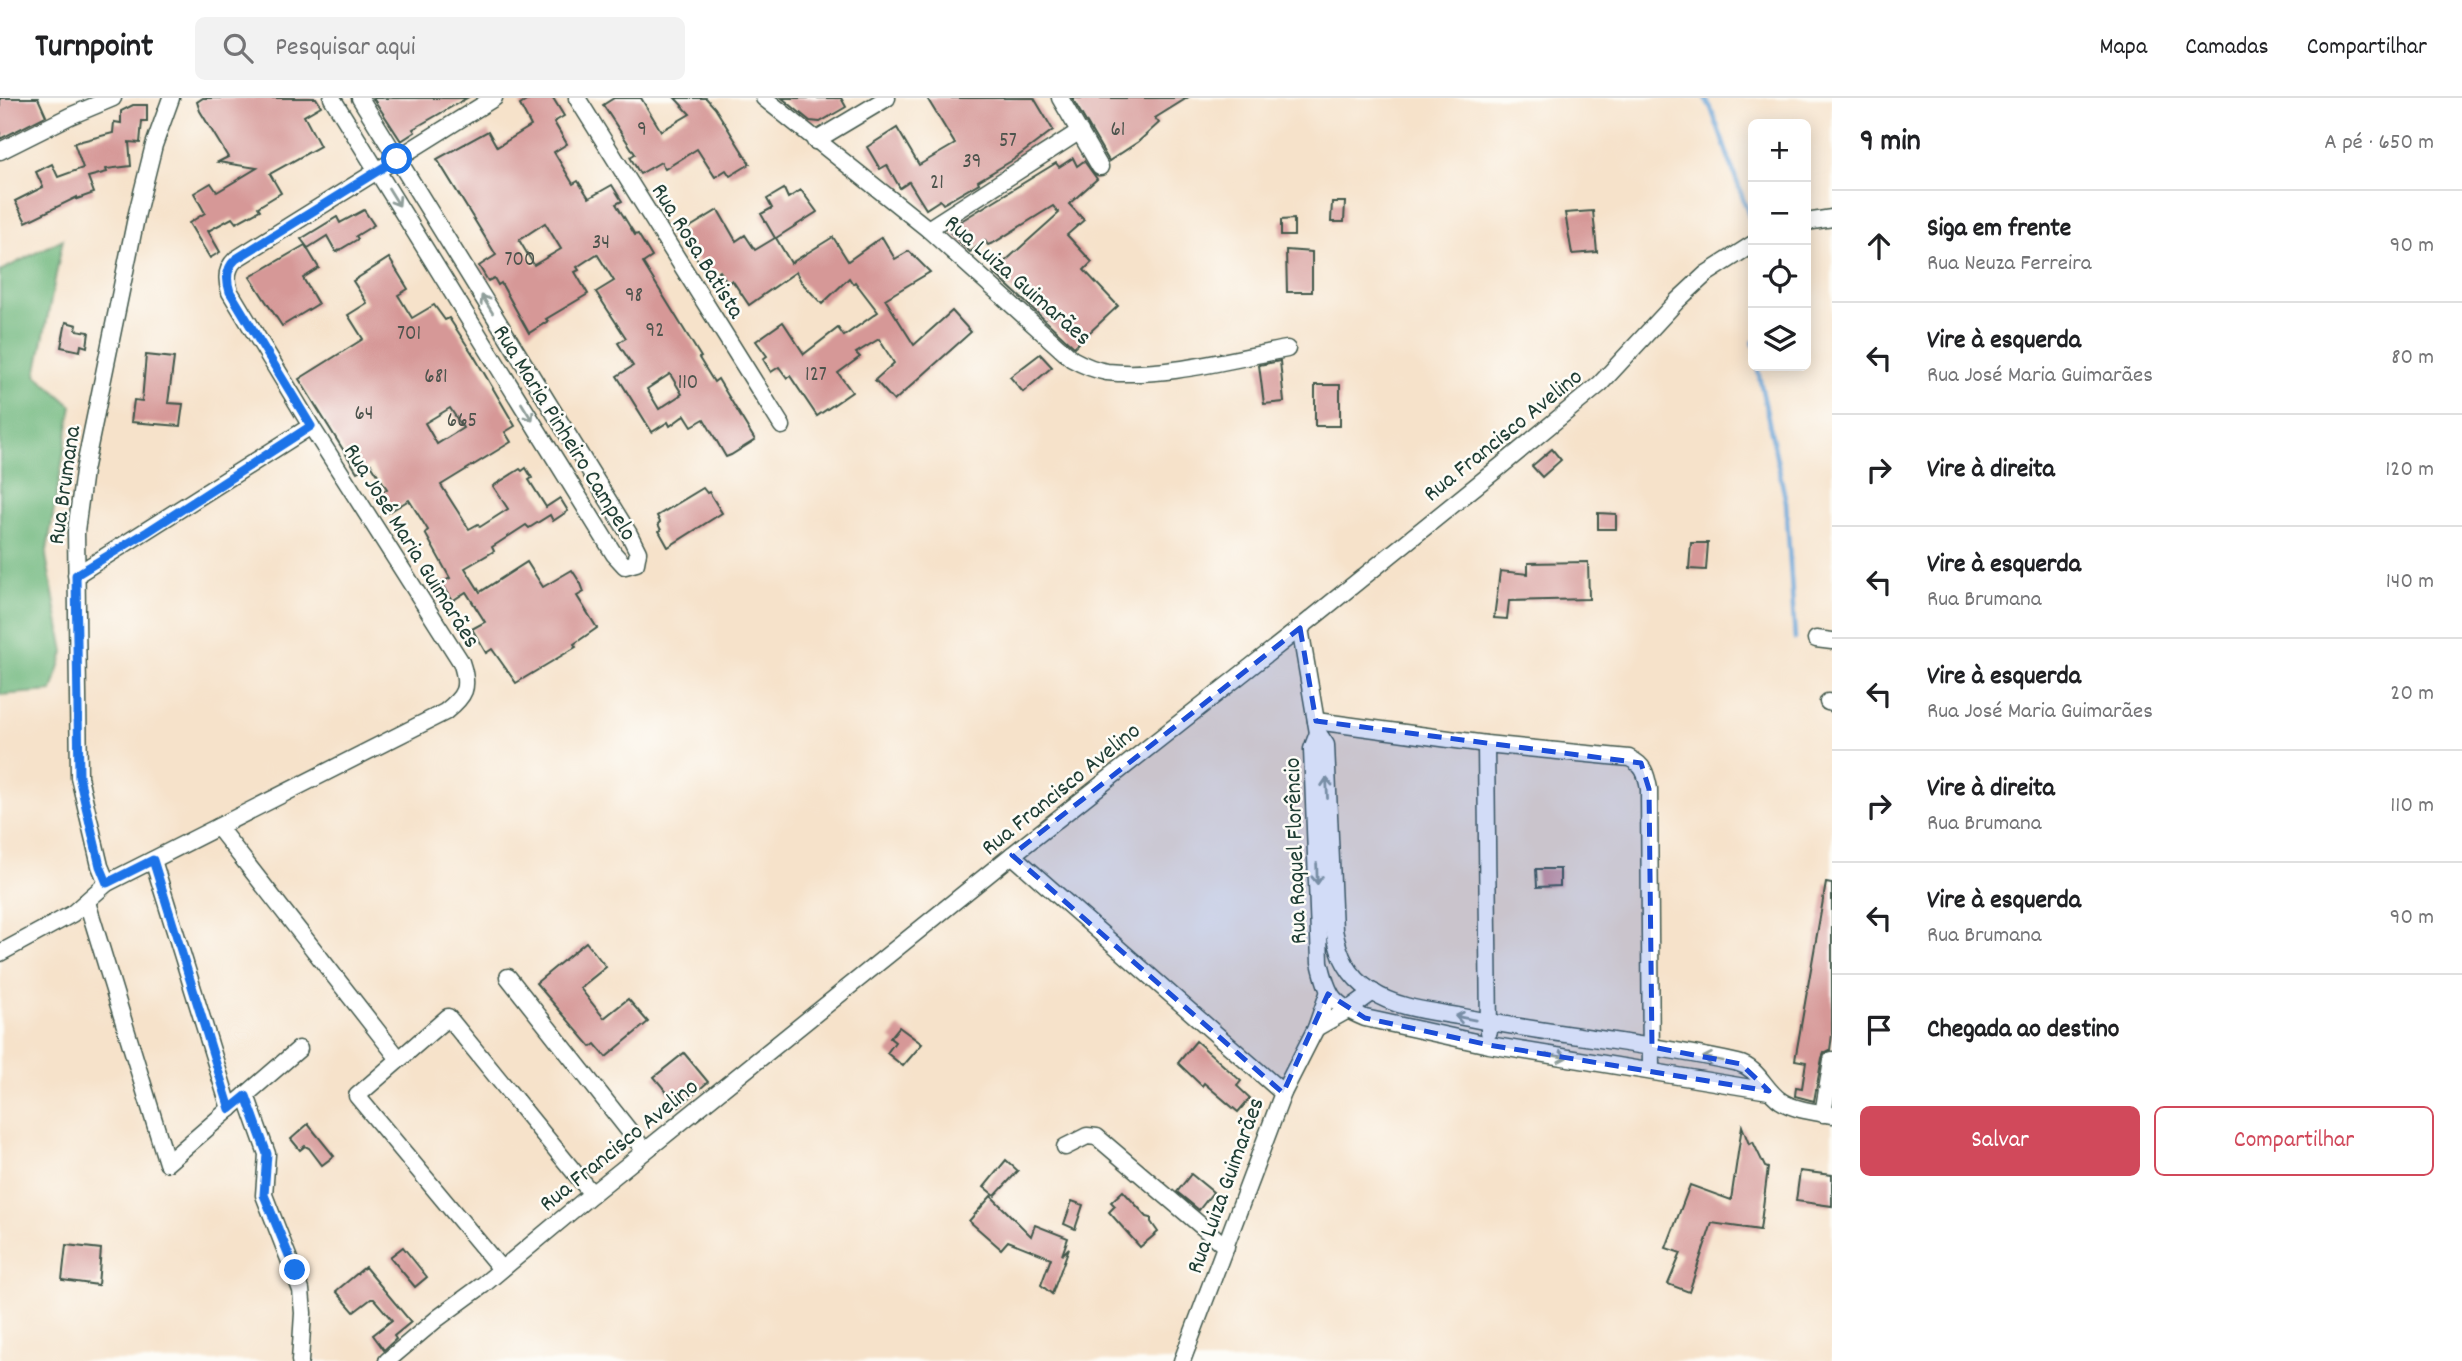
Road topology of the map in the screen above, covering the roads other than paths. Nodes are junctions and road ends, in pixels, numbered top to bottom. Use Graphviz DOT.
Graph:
graph roads {
  1 [pos="113,98"];
  2 [pos="171,98"];
  3 [pos="332,98"];
  4 [pos="360,98"];
  5 [pos="494,98"];
  6 [pos="577,98"];
  7 [pos="764,98"];
  8 [pos="887,98"];
  9 [pos="1060,98"];
  10 [pos="1080,131"];
  11 [pos="815,141"];
  12 [pos="0,151"];
  13 [pos="397,159"];
  14 [pos="1100,167"];
  15 [pos="378,171"];
  16 [pos="1832,218"];
  17 [pos="1811,221"];
  18 [pos="928,229"];
  19 [pos="1751,245"];
  20 [pos="1287,349"];
  21 [pos="522,360"];
  22 [pos="503,372"];
  23 [pos="311,426"];
  24 [pos="782,426"];
  25 [pos="76,575"];
  26 [pos="1300,628"];
  27 [pos="1317,727"];
  28 [pos="1486,744"];
  29 [pos="218,827"];
  30 [pos="1013,855"];
  31 [pos="153,860"];
  32 [pos="107,883"];
  33 [pos="87,902"];
  34 [pos="0,953"];
  35 [pos="508,977"];
  36 [pos="1373,992"];
  37 [pos="1328,994"];
  38 [pos="1348,1010"];
  39 [pos="1490,1023"];
  40 [pos="1316,1028"];
  41 [pos="1489,1045"];
  42 [pos="1652,1047"];
  43 [pos="299,1049"];
  44 [pos="399,1059"];
  45 [pos="1832,1060"];
  46 [pos="1651,1071"];
  47 [pos="1769,1091"];
  48 [pos="1283,1093"];
  49 [pos="246,1096"];
  50 [pos="230,1109"];
  51 [pos="1828,1114"];
  52 [pos="1065,1147"];
  53 [pos="645,1151"];
  54 [pos="592,1194"];
  55 [pos="1226,1247"];
  56 [pos="501,1269"];
  57 [pos="300,1361"];
  58 [pos="387,1361"];
  59 [pos="1182,1361"];
  1 -- 12 [label="street"];
  2 -- 25 [label="street, Rua Brumana"];
  3 -- 15 [label="street, Rua Maria Pinheiro Campelo"];
  4 -- 13 [label="street, Rua Maria Pinheiro Campelo"];
  5 -- 13 [label="street"];
  6 -- 24 [label="street, Rua Rosa Batista"];
  7 -- 11 [label="street, Rua Luiza Guimarães"];
  8 -- 11 [label="street"];
  9 -- 10 [label="street"];
  10 -- 14 [label="street"];
  10 -- 18 [label="street"];
  11 -- 18 [label="street, Rua Luiza Guimarães"];
  13 -- 15 [label="street"];
  21 -- 13 [label="street, Rua Maria Pinheiro Campelo, one-way"];
  15 -- 22 [label="street, Rua Maria Pinheiro Campelo, one-way"];
  15 -- 23 [label="street, Rua José Maria Guimarães"];
  16 -- 17 [label="street"];
  18 -- 20 [label="street, Rua Luiza Guimarães"];
  19 -- 26 [label="street, Rua Francisco Avelino"];
  21 -- 22 [label="street"];
  22 -- 21 [label="street, Rua Maria Pinheiro Campelo, one-way"];
  23 -- 25 [label="street"];
  23 -- 29 [label="street, Rua José Maria Guimarães"];
  25 -- 32 [label="street, Rua Brumana"];
  26 -- 27 [label="street"];
  26 -- 30 [label="street, Rua Francisco Avelino"];
  27 -- 28 [label="street"];
  36 -- 27 [label="street, Rua Raquel Florêncio, one-way"];
  27 -- 37 [label="street, Rua Raquel Florêncio, one-way"];
  28 -- 39 [label="street"];
  28 -- 42 [label="street"];
  29 -- 31 [label="street, Rua José Maria Guimarães"];
  29 -- 44 [label="street"];
  30 -- 48 [label="street"];
  30 -- 53 [label="street, Rua Francisco Avelino"];
  31 -- 32 [label="street, Rua José Maria Guimarães"];
  31 -- 50 [label="street"];
  32 -- 33 [label="street, Rua José Maria Guimarães"];
  33 -- 34 [label="street, Rua José Maria Guimarães"];
  33 -- 50 [label="street"];
  35 -- 53 [label="street"];
  36 -- 38 [label="street"];
  39 -- 36 [label="street, Rua Raquel Florêncio, one-way"];
  37 -- 38 [label="street, Rua Raquel Florêncio"];
  37 -- 40 [label="street, Rua Luiza Guimarães"];
  38 -- 40 [label="street"];
  38 -- 41 [label="street, Rua Raquel Florêncio"];
  39 -- 41 [label="street"];
  39 -- 42 [label="street, Rua Raquel Florêncio"];
  40 -- 48 [label="street, Rua Luiza Guimarães"];
  41 -- 46 [label="street, Rua Raquel Florêncio, one-way"];
  42 -- 46 [label="street"];
  47 -- 42 [label="street, Rua Raquel Florêncio, one-way"];
  43 -- 49 [label="street"];
  44 -- 54 [label="street"];
  44 -- 56 [label="street"];
  45 -- 51 [label="street"];
  46 -- 47 [label="street, Rua Raquel Florêncio"];
  47 -- 51 [label="street, Rua Raquel Florêncio"];
  48 -- 55 [label="street, Rua Luiza Guimarães"];
  49 -- 50 [label="street"];
  49 -- 57 [label="street"];
  52 -- 55 [label="street"];
  53 -- 54 [label="street, Rua Francisco Avelino"];
  54 -- 56 [label="street, Rua Francisco Avelino"];
  55 -- 59 [label="street, Rua Luiza Guimarães"];
  56 -- 58 [label="street, Rua Francisco Avelino"];
}
